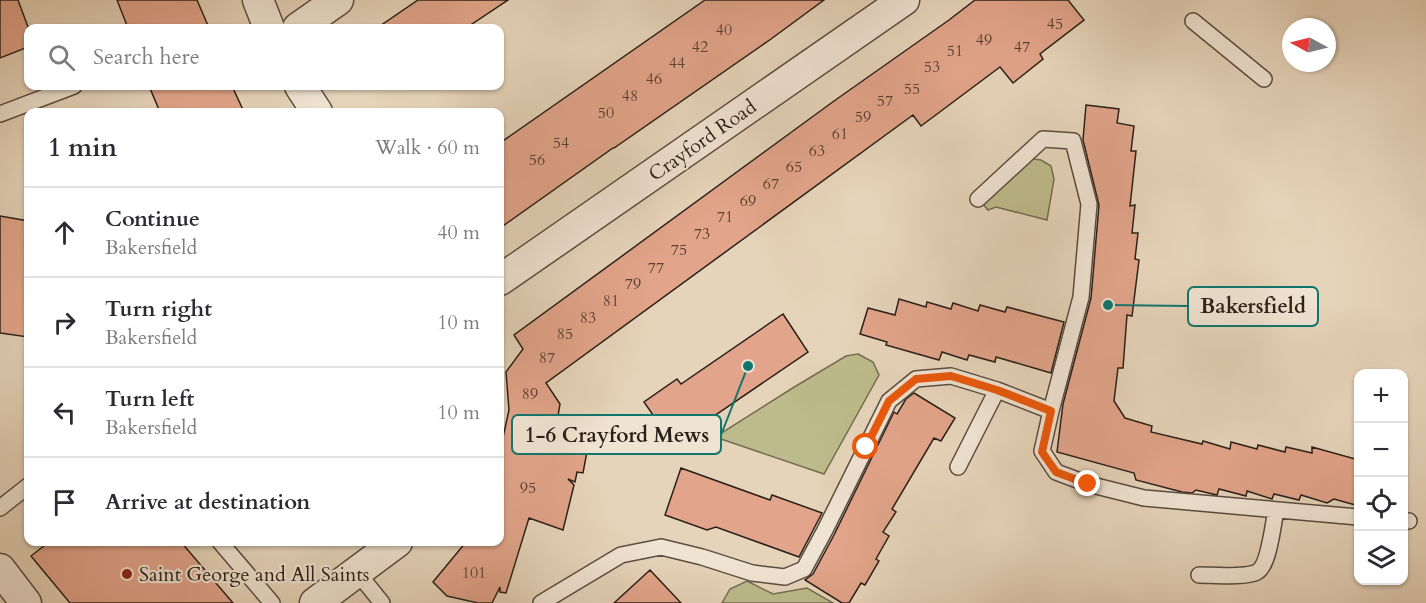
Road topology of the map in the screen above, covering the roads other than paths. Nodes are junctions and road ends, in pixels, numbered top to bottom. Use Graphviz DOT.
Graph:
graph roads {
  1 [pos="258,0"];
  2 [pos="338,0"];
  3 [pos="904,0"];
  4 [pos="1193,21"];
  5 [pos="267,24"];
  6 [pos="304,24"];
  7 [pos="1264,80"];
  8 [pos="63,90"];
  9 [pos="303,90"];
  10 [pos="314,108"];
  11 [pos="0,114"];
  12 [pos="978,200"];
  13 [pos="504,277"];
  14 [pos="997,390"];
  15 [pos="1051,411"];
  16 [pos="958,466"];
  17 [pos="24,489"];
  18 [pos="0,508"];
  19 [pos="1276,510"];
  20 [pos="1354,517"];
  21 [pos="223,546"];
  22 [pos="392,546"];
  23 [pos="0,569"];
  24 [pos="357,572"];
  25 [pos="1199,576"];
  26 [pos="26,603"];
  27 [pos="272,603"];
  28 [pos="315,603"];
  29 [pos="382,603"];
  30 [pos="540,603"];
  1 -- 5 [label="street"];
  2 -- 6 [label="street"];
  3 -- 13 [label="street, Crayford Road"];
  4 -- 7 [label="lane"];
  8 -- 11 [label="lane"];
  9 -- 10 [label="street"];
  12 -- 15 [label="lane"];
  14 -- 15 [label="lane"];
  14 -- 16 [label="lane"];
  14 -- 30 [label="lane"];
  15 -- 19 [label="lane"];
  17 -- 18 [label="lane"];
  19 -- 20 [label="lane"];
  19 -- 25 [label="lane"];
  21 -- 27 [label="lane"];
  22 -- 24 [label="street"];
  23 -- 26 [label="street"];
  24 -- 28 [label="street"];
  24 -- 29 [label="lane"];
}
